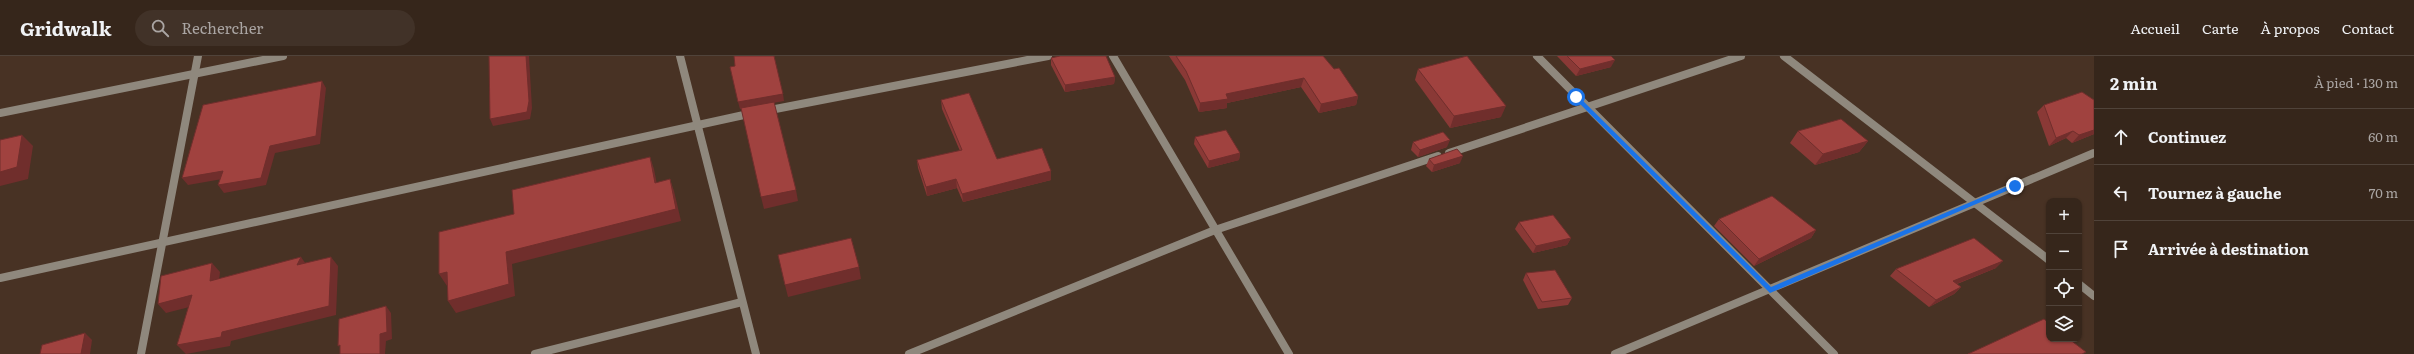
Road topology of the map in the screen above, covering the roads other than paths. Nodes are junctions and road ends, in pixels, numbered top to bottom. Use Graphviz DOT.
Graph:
graph roads {
  1 [pos="198,56"];
  2 [pos="283,56"];
  3 [pos="680,56"];
  4 [pos="1048,56"];
  5 [pos="1113,56"];
  6 [pos="1537,56"];
  7 [pos="1741,56"];
  8 [pos="1784,56"];
  9 [pos="195,73"];
  10 [pos="1586,107"];
  11 [pos="0,113"];
  12 [pos="698,123"];
  13 [pos="2094,153"];
  14 [pos="1975,202"];
  15 [pos="1215,230"];
  16 [pos="164,241"];
  17 [pos="2046,258"];
  18 [pos="0,278"];
  19 [pos="2082,286"];
  20 [pos="1770,290"];
  21 [pos="2094,296"];
  22 [pos="742,302"];
  23 [pos="141,354"];
  24 [pos="535,354"];
  25 [pos="756,354"];
  26 [pos="909,354"];
  27 [pos="1289,354"];
  28 [pos="1615,354"];
  29 [pos="1834,354"];
  1 -- 9 [label="street"];
  2 -- 9 [label="street"];
  3 -- 12 [label="street"];
  4 -- 12 [label="street"];
  5 -- 15 [label="street"];
  6 -- 10 [label="street"];
  7 -- 10 [label="street"];
  8 -- 14 [label="street"];
  9 -- 11 [label="street"];
  9 -- 16 [label="street"];
  10 -- 15 [label="street"];
  10 -- 20 [label="street"];
  12 -- 16 [label="street"];
  12 -- 22 [label="street"];
  13 -- 14 [label="street"];
  14 -- 17 [label="street"];
  14 -- 20 [label="street"];
  15 -- 26 [label="street"];
  15 -- 27 [label="street"];
  16 -- 18 [label="street"];
  16 -- 23 [label="street"];
  19 -- 21 [label="street"];
  20 -- 28 [label="street"];
  20 -- 29 [label="street"];
  22 -- 24 [label="street"];
  22 -- 25 [label="street"];
}
